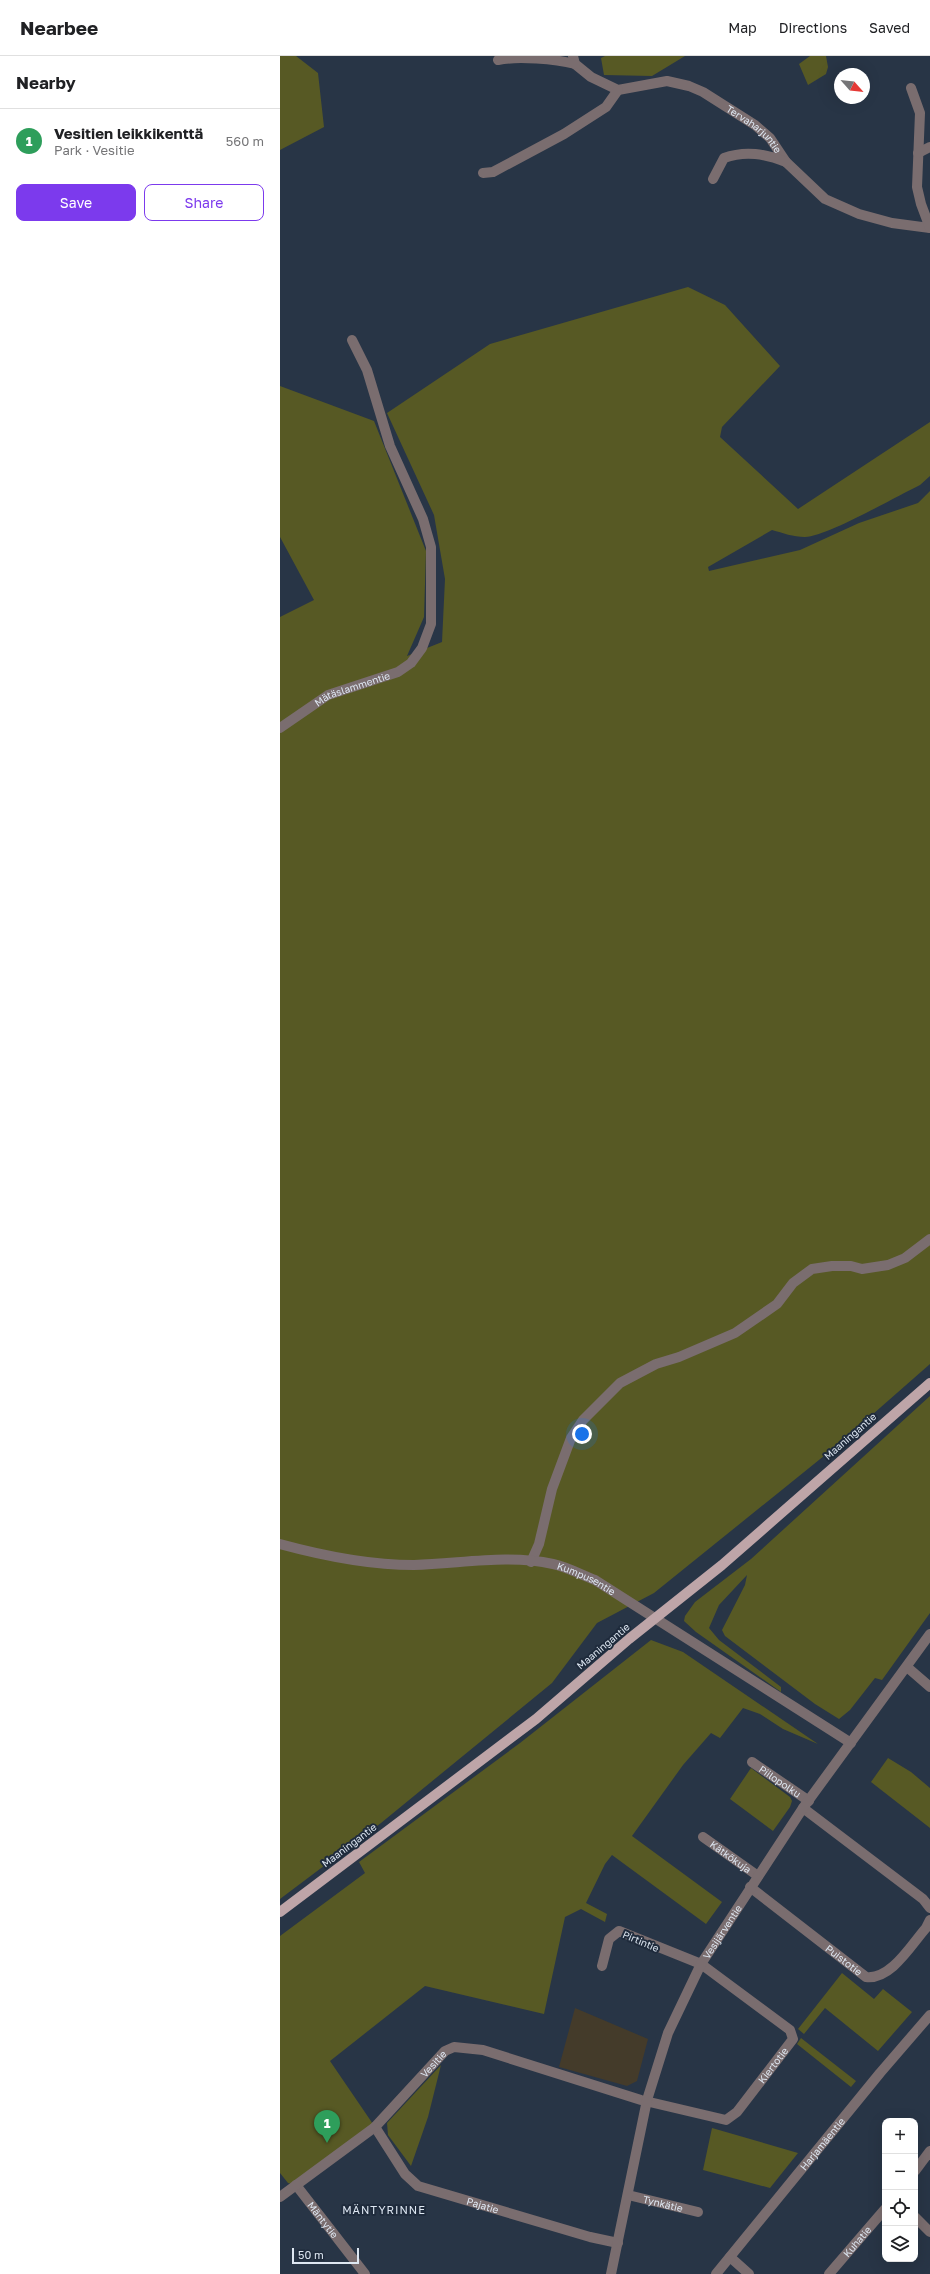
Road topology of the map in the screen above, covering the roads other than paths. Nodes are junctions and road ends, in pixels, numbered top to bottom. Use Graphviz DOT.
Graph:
graph roads {
  1 [pos="498,60"];
  2 [pos="574,60"];
  3 [pos="911,88"];
  4 [pos="618,90"];
  5 [pos="930,147"];
  6 [pos="918,153"];
  7 [pos="786,162"];
  8 [pos="483,173"];
  9 [pos="713,179"];
  10 [pos="930,228"];
  11 [pos="352,340"];
  12 [pos="280,728"];
  13 [pos="930,1239"];
  14 [pos="930,1382"];
  15 [pos="280,1544"];
  16 [pos="531,1562"];
  17 [pos="656,1617"];
  18 [pos="930,1634"];
  19 [pos="907,1667"];
  20 [pos="930,1687"];
  21 [pos="850,1743"];
  22 [pos="752,1762"];
  23 [pos="806,1804"];
  24 [pos="703,1837"];
  25 [pos="758,1876"];
  26 [pos="750,1887"];
  27 [pos="930,1908"];
  28 [pos="280,1912"];
  29 [pos="930,1920"];
  30 [pos="701,1964"];
  31 [pos="602,1966"];
  32 [pos="930,2015"];
  33 [pos="647,2100"];
  34 [pos="375,2127"];
  35 [pos="930,2151"];
  36 [pos="918,2167"];
  37 [pos="296,2185"];
  38 [pos="628,2195"];
  39 [pos="280,2197"];
  40 [pos="698,2212"];
  41 [pos="882,2212"];
  42 [pos="918,2219"];
  43 [pos="930,2232"];
  44 [pos="618,2243"];
  45 [pos="730,2257"];
  46 [pos="365,2274"];
  47 [pos="611,2274"];
  48 [pos="716,2274"];
  49 [pos="749,2274"];
  50 [pos="829,2274"];
  1 -- 2 [label="street"];
  2 -- 4 [label="street"];
  3 -- 6 [label="street"];
  4 -- 7 [label="street, Tervaharjuntie"];
  4 -- 8 [label="street"];
  5 -- 6 [label="street"];
  6 -- 10 [label="street"];
  7 -- 9 [label="street"];
  7 -- 10 [label="street, Tervaharjuntie"];
  11 -- 12 [label="street, Mätäslammentie"];
  13 -- 16 [label="street"];
  14 -- 17 [label="main road, Maaningantie"];
  15 -- 16 [label="street, Kumpusentie"];
  16 -- 17 [label="street, Kumpusentie"];
  17 -- 21 [label="street, Kumpusentie"];
  17 -- 28 [label="main road, Maaningantie"];
  18 -- 19 [label="street, Vesijärventie"];
  19 -- 20 [label="street"];
  19 -- 21 [label="street, Vesijärventie"];
  21 -- 23 [label="street, Vesijärventie"];
  22 -- 23 [label="street, Piilopolku"];
  23 -- 25 [label="street, Vesijärventie"];
  23 -- 27 [label="street"];
  24 -- 25 [label="street, Kätkökuja"];
  25 -- 26 [label="street, Vesijärventie"];
  26 -- 29 [label="street, Puistotie"];
  26 -- 30 [label="street, Vesijärventie"];
  30 -- 31 [label="street, Pirtintie"];
  30 -- 33 [label="street, Vesijärventie"];
  30 -- 33 [label="street, Kiertotie"];
  32 -- 45 [label="street, Harjamäentie"];
  33 -- 34 [label="street, Vesitie"];
  33 -- 38 [label="street, Vesijärventie"];
  34 -- 37 [label="street, Vesitie"];
  34 -- 44 [label="street, Pajatie"];
  35 -- 36 [label="street"];
  37 -- 39 [label="street, Vesitie"];
  37 -- 46 [label="street, Mäntytie"];
  38 -- 40 [label="street, Tynkätie"];
  38 -- 44 [label="street, Vesijärventie"];
  41 -- 50 [label="street, Kuhatie"];
  42 -- 43 [label="street"];
  44 -- 47 [label="street, Vesijärventie"];
  45 -- 48 [label="street, Harjamäentie"];
  45 -- 49 [label="street"];
}
